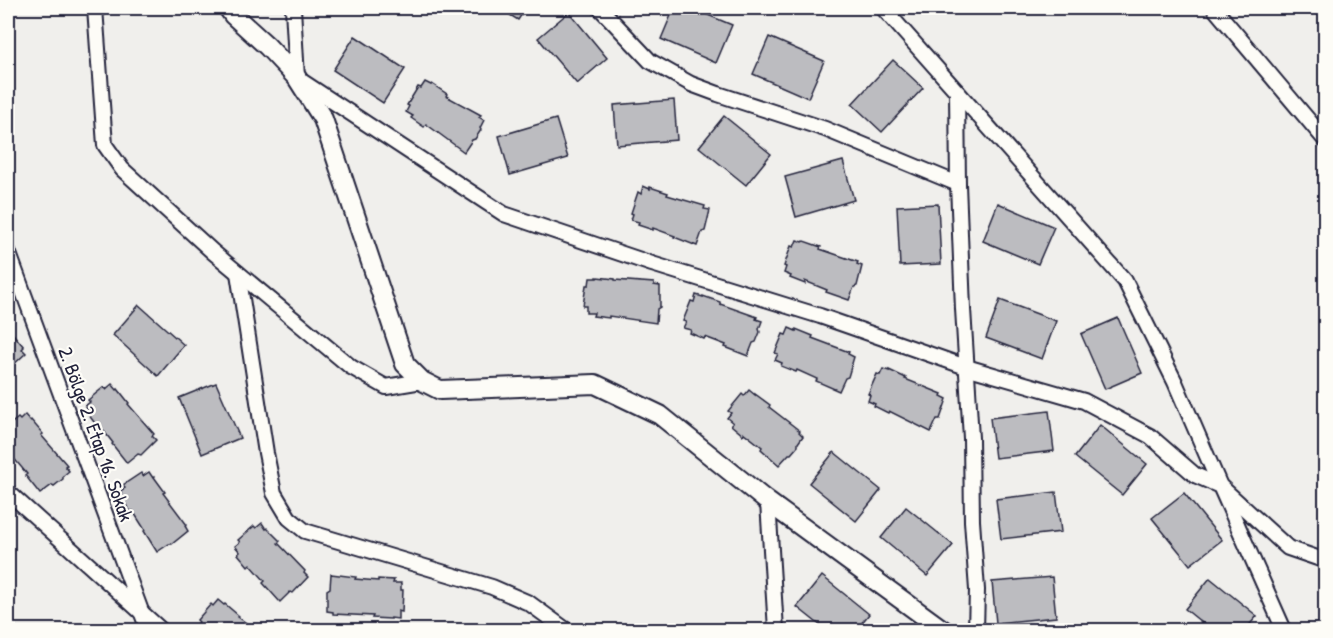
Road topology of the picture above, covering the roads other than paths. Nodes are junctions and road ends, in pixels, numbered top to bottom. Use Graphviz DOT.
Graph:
graph roads {
  1 [pos="95,8"];
  2 [pos="228,8"];
  3 [pos="293,8"];
  4 [pos="600,8"];
  5 [pos="883,8"];
  6 [pos="1214,8"];
  7 [pos="297,78"];
  8 [pos="957,92"];
  9 [pos="1326,141"];
  10 [pos="958,184"];
  11 [pos="8,251"];
  12 [pos="238,273"];
  13 [pos="966,367"];
  14 [pos="422,381"];
  15 [pos="1220,486"];
  16 [pos="8,492"];
  17 [pos="768,502"];
  18 [pos="1326,561"];
  19 [pos="141,611"];
  20 [pos="147,630"];
  21 [pos="161,630"];
  22 [pos="566,630"];
  23 [pos="776,630"];
  24 [pos="944,630"];
  25 [pos="976,630"];
  26 [pos="1284,630"];
  1 -- 12 [label="street"];
  2 -- 7 [label="street"];
  3 -- 7 [label="street"];
  4 -- 10 [label="street"];
  5 -- 8 [label="street"];
  6 -- 9 [label="street"];
  7 -- 13 [label="street"];
  7 -- 14 [label="street"];
  8 -- 10 [label="street"];
  8 -- 15 [label="street"];
  10 -- 13 [label="street"];
  11 -- 19 [label="street, 2. Bölge 2. Etap 16. Sokak"];
  12 -- 14 [label="street"];
  12 -- 22 [label="street"];
  13 -- 15 [label="street"];
  13 -- 25 [label="street"];
  14 -- 17 [label="street"];
  15 -- 18 [label="street"];
  15 -- 26 [label="street"];
  16 -- 19 [label="street"];
  17 -- 23 [label="street"];
  17 -- 24 [label="street"];
  19 -- 20 [label="street, 2. Bölge 2. Etap 16. Sokak"];
  19 -- 21 [label="street"];
}
